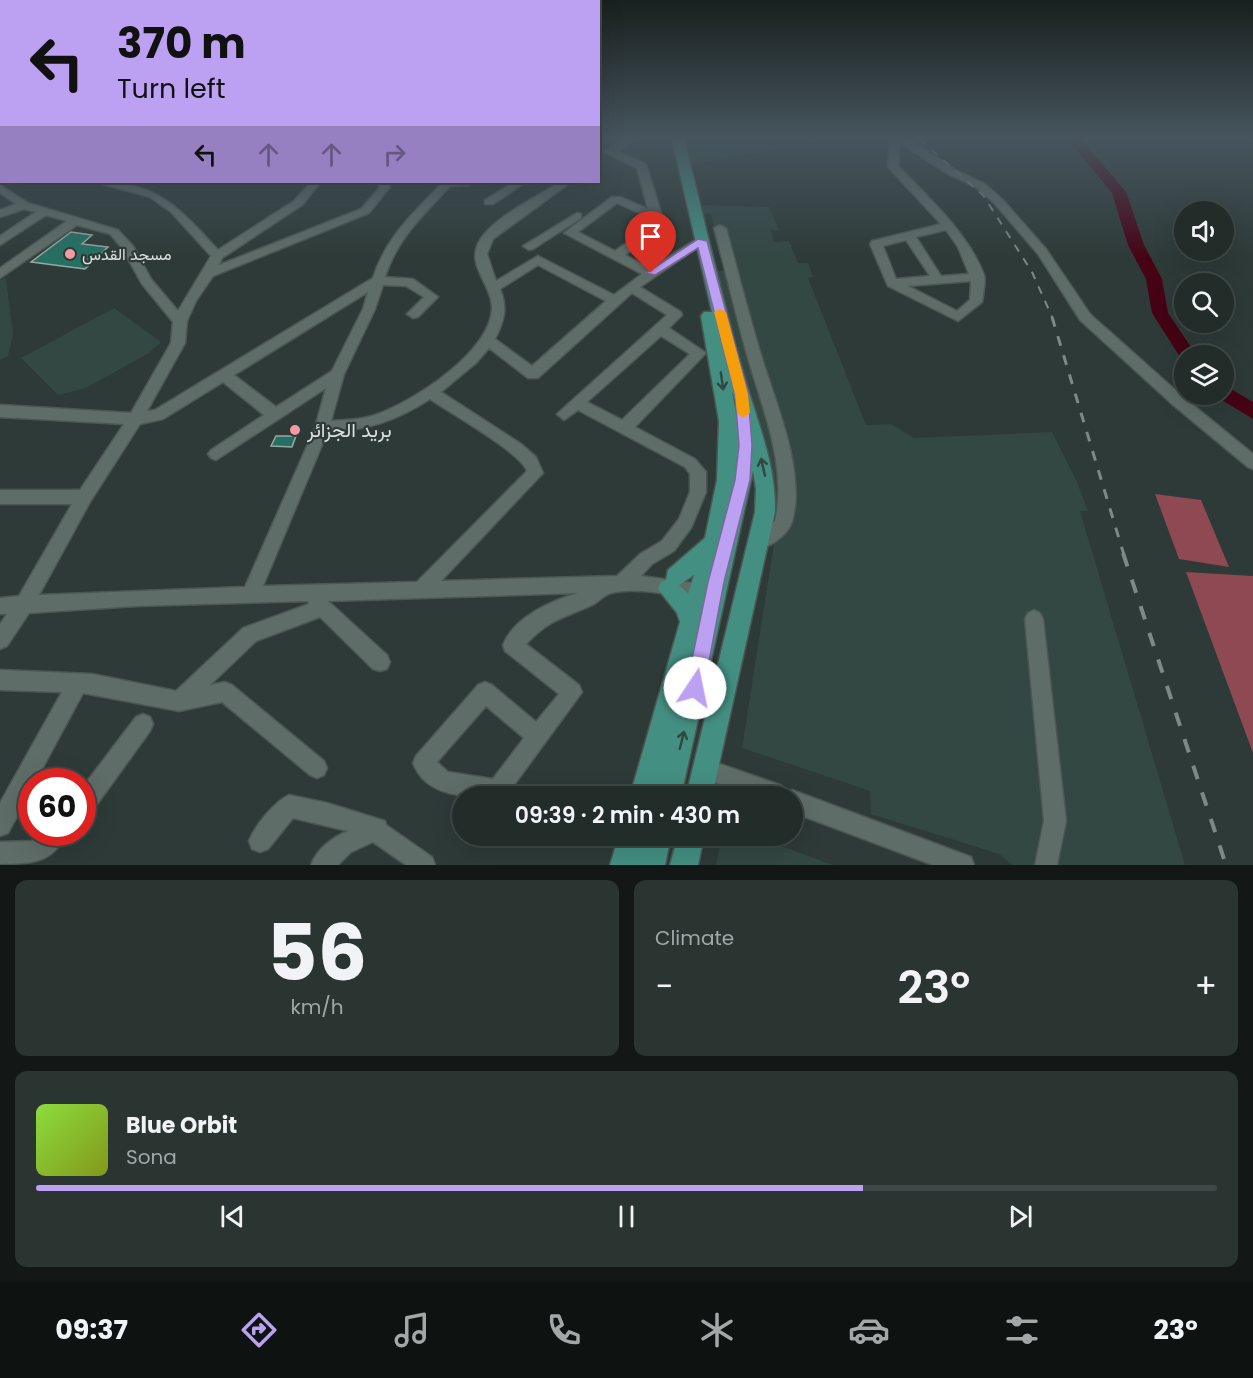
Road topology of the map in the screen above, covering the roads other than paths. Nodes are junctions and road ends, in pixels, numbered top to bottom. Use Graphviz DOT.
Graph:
graph roads {
  1 [pos="645,179"];
  2 [pos="680,179"];
  3 [pos="685,179"];
  4 [pos="905,179"];
  5 [pos="967,179"];
  6 [pos="110,183"];
  7 [pos="315,183"];
  8 [pos="325,183"];
  9 [pos="383,183"];
  10 [pos="447,183"];
  11 [pos="519,183"];
  12 [pos="565,183"];
  13 [pos="0,188"];
  14 [pos="489,202"];
  15 [pos="298,203"];
  16 [pos="24,205"];
  17 [pos="46,210"];
  18 [pos="654,212"];
  19 [pos="0,214"];
  20 [pos="75,221"];
  21 [pos="946,226"];
  22 [pos="720,228"];
  23 [pos="909,235"];
  24 [pos="0,241"];
  25 [pos="529,246"];
  26 [pos="698,248"];
  27 [pos="218,256"];
  28 [pos="616,256"];
  29 [pos="209,273"];
  30 [pos="651,273"];
  31 [pos="0,274"];
  32 [pos="979,277"];
  33 [pos="938,280"];
  34 [pos="377,281"];
  35 [pos="892,283"];
  36 [pos="493,288"];
  37 [pos="633,288"];
  38 [pos="614,300"];
  39 [pos="413,314"];
  40 [pos="180,321"];
  41 [pos="660,329"];
  42 [pos="489,341"];
  43 [pos="752,347"];
  44 [pos="729,348"];
  45 [pos="336,374"];
  46 [pos="225,376"];
  47 [pos="431,393"];
  48 [pos="742,394"];
  49 [pos="577,403"];
  50 [pos="0,411"];
  51 [pos="274,414"];
  52 [pos="564,414"];
  53 [pos="135,419"];
  54 [pos="322,428"];
  55 [pos="623,429"];
  56 [pos="216,454"];
  57 [pos="1253,463"];
  58 [pos="733,488"];
  59 [pos="0,497"];
  60 [pos="84,497"];
  61 [pos="760,534"];
  62 [pos="716,537"];
  63 [pos="672,583"];
  64 [pos="612,585"];
  65 [pos="708,586"];
  66 [pos="421,590"];
  67 [pos="308,593"];
  68 [pos="250,595"];
  69 [pos="25,603"];
  70 [pos="0,606"];
  71 [pos="323,608"];
  72 [pos="1034,619"];
  73 [pos="692,622"];
  74 [pos="0,640"];
  75 [pos="380,662"];
  76 [pos="0,680"];
  77 [pos="78,683"];
  78 [pos="179,701"];
  79 [pos="143,724"];
  80 [pos="538,737"];
  81 [pos="316,768"];
  82 [pos="706,769"];
  83 [pos="646,786"];
  84 [pos="670,786"];
  85 [pos="702,786"];
  86 [pos="753,786"];
  87 [pos="96,787"];
  88 [pos="803,805"];
  89 [pos="0,825"];
  90 [pos="377,829"];
  91 [pos="260,841"];
  92 [pos="43,846"];
  93 [pos="629,846"];
  94 [pos="656,846"];
  95 [pos="688,846"];
  96 [pos="0,852"];
  97 [pos="322,865"];
  98 [pos="424,865"];
  99 [pos="624,865"];
  100 [pos="651,865"];
  101 [pos="684,865"];
  102 [pos="963,865"];
  103 [pos="1046,865"];
  1 -- 18 [label="street"];
  2 -- 26 [label="main road"];
  3 -- 26 [label="main road"];
  4 -- 21 [label="street"];
  5 -- 57 [label="street"];
  6 -- 27 [label="street"];
  7 -- 15 [label="street"];
  8 -- 15 [label="street"];
  9 -- 29 [label="street"];
  10 -- 34 [label="street"];
  11 -- 14 [label="street"];
  12 -- 36 [label="street"];
  13 -- 16 [label="street"];
  15 -- 27 [label="street"];
  16 -- 17 [label="street"];
  16 -- 19 [label="street"];
  17 -- 20 [label="street"];
  17 -- 24 [label="street"];
  18 -- 25 [label="street"];
  18 -- 28 [label="street"];
  18 -- 28 [label="street"];
  20 -- 31 [label="street"];
  20 -- 40 [label="street"];
  21 -- 23 [label="street"];
  21 -- 32 [label="street"];
  22 -- 43 [label="street"];
  23 -- 33 [label="street"];
  23 -- 35 [label="street"];
  26 -- 30 [label="street"];
  26 -- 44 [label="main road"];
  26 -- 58 [label="main road, one-way"];
  27 -- 29 [label="street"];
  28 -- 30 [label="street"];
  29 -- 40 [label="street"];
  30 -- 37 [label="street"];
  32 -- 33 [label="street"];
  32 -- 35 [label="street"];
  33 -- 35 [label="street"];
  34 -- 39 [label="street"];
  34 -- 45 [label="street"];
  34 -- 46 [label="street"];
  36 -- 38 [label="street"];
  36 -- 42 [label="street"];
  37 -- 38 [label="street"];
  37 -- 41 [label="street"];
  38 -- 42 [label="street"];
  40 -- 53 [label="street"];
  41 -- 49 [label="street"];
  41 -- 55 [label="street"];
  42 -- 47 [label="street"];
  43 -- 44 [label="street"];
  43 -- 61 [label="street"];
  44 -- 48 [label="main road"];
  45 -- 51 [label="street"];
  45 -- 54 [label="street"];
  46 -- 51 [label="street"];
  46 -- 53 [label="street"];
  47 -- 54 [label="street"];
  47 -- 66 [label="street"];
  48 -- 58 [label="main road"];
  61 -- 48 [label="main road, one-way"];
  49 -- 52 [label="street"];
  49 -- 55 [label="street"];
  50 -- 53 [label="street"];
  51 -- 56 [label="street"];
  53 -- 60 [label="street"];
  54 -- 68 [label="street"];
  55 -- 64 [label="street"];
  58 -- 61 [label="main road"];
  58 -- 62 [label="main road"];
  58 -- 65 [label="main road"];
  59 -- 60 [label="street"];
  60 -- 69 [label="street"];
  61 -- 82 [label="main road"];
  62 -- 63 [label="main road"];
  62 -- 65 [label="main road"];
  63 -- 64 [label="street"];
  63 -- 65 [label="street"];
  63 -- 73 [label="main road"];
  64 -- 66 [label="street"];
  64 -- 80 [label="street"];
  65 -- 73 [label="main road"];
  84 -- 65 [label="main road, one-way"];
  66 -- 67 [label="street"];
  67 -- 68 [label="street"];
  67 -- 71 [label="street"];
  68 -- 69 [label="street"];
  69 -- 70 [label="street"];
  69 -- 74 [label="street"];
  71 -- 75 [label="street"];
  71 -- 78 [label="street"];
  72 -- 103 [label="street"];
  73 -- 83 [label="main road"];
  76 -- 77 [label="street"];
  77 -- 78 [label="street"];
  77 -- 89 [label="street"];
  78 -- 81 [label="street"];
  79 -- 87 [label="street"];
  80 -- 80 [label="street"];
  82 -- 85 [label="main road"];
  82 -- 86 [label="street"];
  88 -- 102 [label="street"];
  90 -- 91 [label="street"];
  90 -- 97 [label="street"];
  90 -- 98 [label="street"];
  92 -- 96 [label="street"];
  93 -- 99 [label="main road"];
  94 -- 100 [label="main road"];
  95 -- 101 [label="main road"];
}
